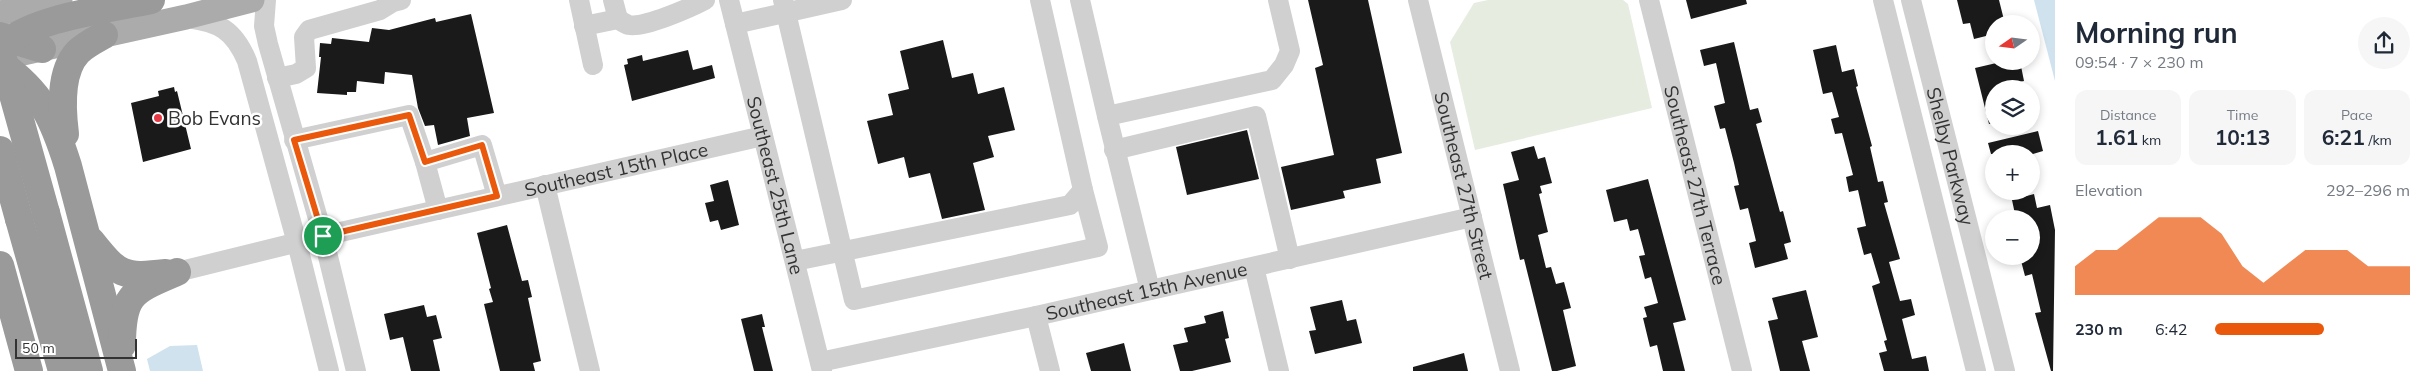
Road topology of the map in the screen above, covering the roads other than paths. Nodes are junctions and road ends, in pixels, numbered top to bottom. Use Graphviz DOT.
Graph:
graph roads {
  1 [pos="60,0"];
  2 [pos="150,0"];
  3 [pos="252,0"];
  4 [pos="266,0"];
  5 [pos="401,0"];
  6 [pos="579,0"];
  7 [pos="705,0"];
  8 [pos="728,0"];
  9 [pos="842,0"];
  10 [pos="1040,0"];
  11 [pos="1080,0"];
  12 [pos="1278,0"];
  13 [pos="1418,0"];
  14 [pos="1649,0"];
  15 [pos="1883,0"];
  16 [pos="1911,0"];
  17 [pos="784,6"];
  18 [pos="616,10"];
  19 [pos="0,14"];
  20 [pos="186,18"];
  21 [pos="735,24"];
  22 [pos="584,26"];
  23 [pos="104,35"];
  24 [pos="1,49"];
  25 [pos="42,49"];
  26 [pos="592,65"];
  27 [pos="277,78"];
  28 [pos="1107,116"];
  29 [pos="763,136"];
  30 [pos="294,140"];
  31 [pos="1114,150"];
  32 [pos="0,152"];
  33 [pos="425,162"];
  34 [pos="68,166"];
  35 [pos="545,185"];
  36 [pos="1083,190"];
  37 [pos="497,196"];
  38 [pos="77,200"];
  39 [pos="438,210"];
  40 [pos="1472,218"];
  41 [pos="86,235"];
  42 [pos="323,236"];
  43 [pos="297,243"];
  44 [pos="842,252"];
  45 [pos="1290,259"];
  46 [pos="795,261"];
  47 [pos="0,266"];
  48 [pos="1254,267"];
  49 [pos="177,272"];
  50 [pos="1150,290"];
  51 [pos="1036,316"];
  52 [pos="821,366"];
  53 [pos="29,371"];
  54 [pos="62,371"];
  55 [pos="89,371"];
  56 [pos="122,371"];
  57 [pos="329,371"];
  58 [pos="356,371"];
  59 [pos="590,371"];
  60 [pos="1050,371"];
  61 [pos="1279,371"];
  62 [pos="1510,371"];
  63 [pos="1742,371"];
  64 [pos="1976,371"];
  65 [pos="2005,371"];
  1 -- 19 [label="main road"];
  2 -- 24 [label="highway"];
  3 -- 20 [label="main road"];
  4 -- 27 [label="street"];
  5 -- 27 [label="street"];
  6 -- 22 [label="street"];
  7 -- 18 [label="street"];
  8 -- 21 [label="street, Southeast 25th Lane"];
  9 -- 17 [label="street"];
  10 -- 36 [label="street"];
  11 -- 28 [label="street"];
  12 -- 28 [label="street"];
  13 -- 40 [label="street, Southeast 27th Street"];
  14 -- 63 [label="street, Southeast 27th Terrace"];
  15 -- 64 [label="street, Shelby Parkway"];
  16 -- 65 [label="street, Shelby Parkway"];
  17 -- 21 [label="street"];
  17 -- 44 [label="street"];
  18 -- 22 [label="street"];
  20 -- 23 [label="main road"];
  20 -- 43 [label="street"];
  21 -- 29 [label="street, Southeast 25th Lane"];
  22 -- 26 [label="street"];
  23 -- 25 [label="main road"];
  23 -- 34 [label="highway"];
  24 -- 25 [label="highway"];
  24 -- 34 [label="highway"];
  24 -- 55 [label="highway, bridge"];
  27 -- 30 [label="street"];
  28 -- 31 [label="street"];
  29 -- 35 [label="street, Southeast 15th Place"];
  29 -- 46 [label="street, Southeast 25th Lane"];
  30 -- 33 [label="street"];
  30 -- 42 [label="street"];
  31 -- 45 [label="street"];
  31 -- 50 [label="street"];
  32 -- 38 [label="highway"];
  32 -- 54 [label="highway, bridge"];
  33 -- 37 [label="street"];
  33 -- 39 [label="street"];
  34 -- 38 [label="highway"];
  35 -- 37 [label="street, Southeast 15th Place"];
  35 -- 59 [label="street"];
  36 -- 44 [label="street"];
  36 -- 44 [label="street"];
  37 -- 39 [label="street, Southeast 15th Place"];
  38 -- 41 [label="highway"];
  39 -- 42 [label="street, Southeast 15th Place"];
  40 -- 45 [label="street, Southeast 15th Avenue"];
  40 -- 62 [label="street, Southeast 27th Street"];
  41 -- 49 [label="highway"];
  41 -- 56 [label="highway"];
  42 -- 43 [label="street, Southeast 15th Place"];
  42 -- 58 [label="street"];
  43 -- 49 [label="street, Southeast 15th Place"];
  43 -- 57 [label="street"];
  44 -- 46 [label="street"];
  45 -- 48 [label="street, Southeast 15th Avenue"];
  46 -- 52 [label="street, Southeast 25th Lane"];
  47 -- 53 [label="highway"];
  48 -- 50 [label="street, Southeast 15th Avenue"];
  48 -- 61 [label="street"];
  49 -- 56 [label="highway"];
  50 -- 51 [label="street, Southeast 15th Avenue"];
  51 -- 52 [label="street, Southeast 15th Avenue"];
  51 -- 60 [label="street"];
}
